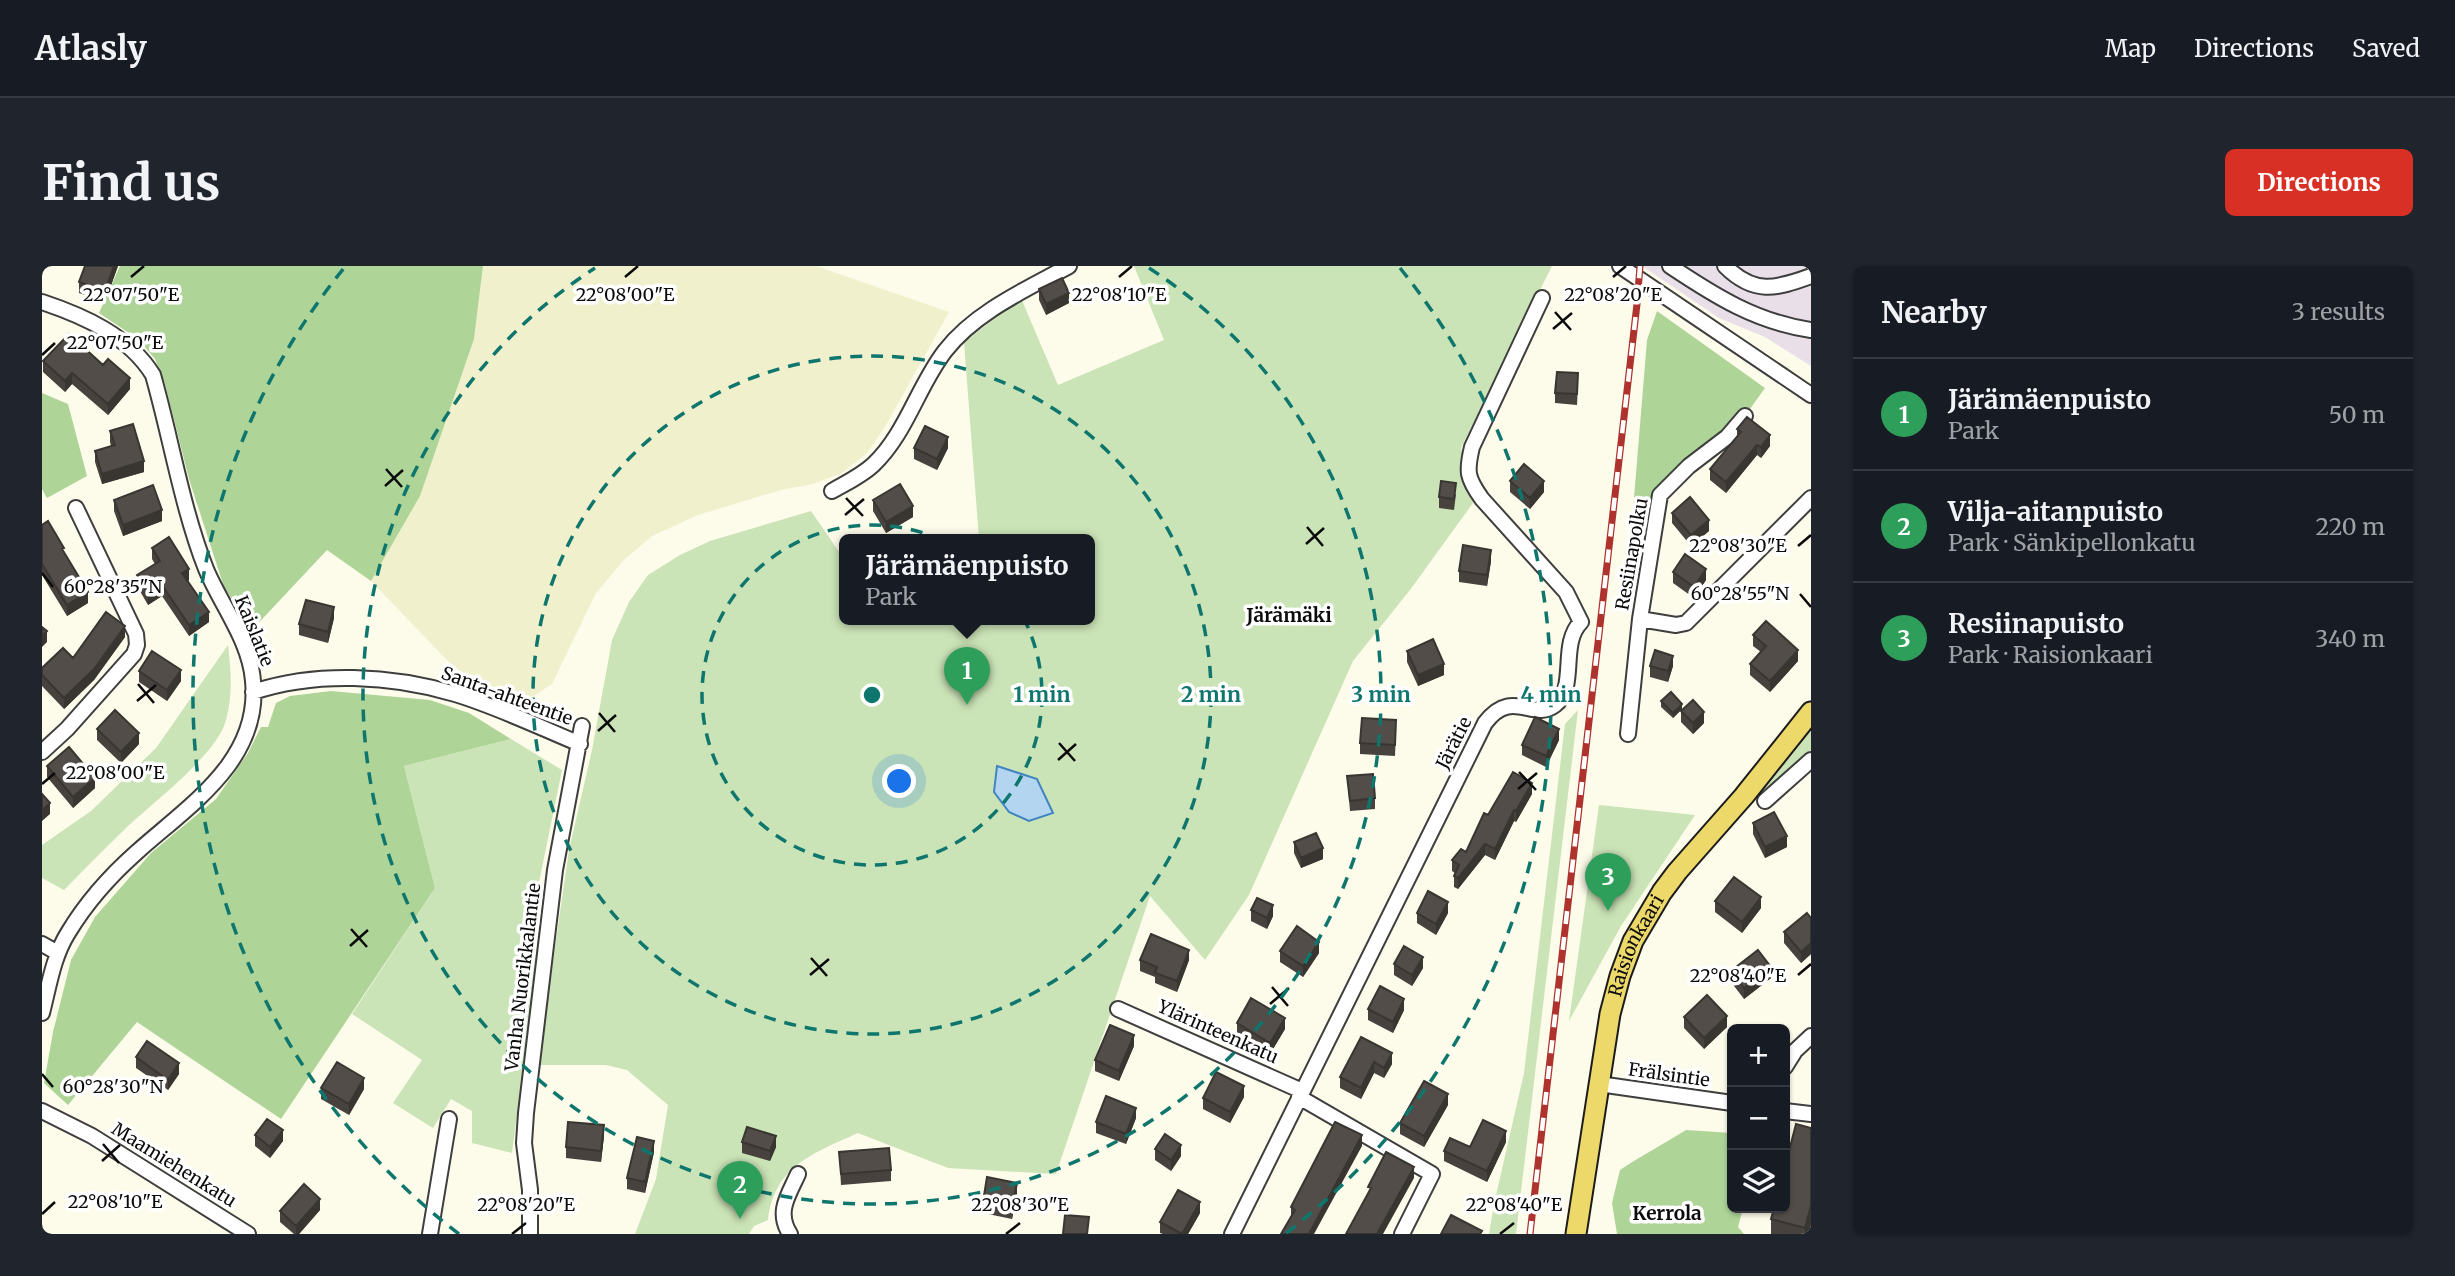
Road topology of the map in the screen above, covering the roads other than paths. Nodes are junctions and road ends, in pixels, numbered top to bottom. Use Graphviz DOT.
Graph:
graph roads {
  1 [pos="1069,266"];
  2 [pos="1620,266"];
  3 [pos="1670,266"];
  4 [pos="1725,266"];
  5 [pos="1811,276"];
  6 [pos="1542,298"];
  7 [pos="42,302"];
  8 [pos="1811,330"];
  9 [pos="1811,395"];
  10 [pos="1745,416"];
  11 [pos="832,491"];
  12 [pos="1811,498"];
  13 [pos="76,508"];
  14 [pos="1640,619"];
  15 [pos="254,692"];
  16 [pos="1811,712"];
  17 [pos="582,726"];
  18 [pos="1628,734"];
  19 [pos="580,744"];
  20 [pos="42,752"];
  21 [pos="1811,760"];
  22 [pos="1765,801"];
  23 [pos="42,944"];
  24 [pos="58,953"];
  25 [pos="1118,1009"];
  26 [pos="42,1013"];
  27 [pos="1811,1036"];
  28 [pos="1790,1059"];
  29 [pos="1599,1084"];
  30 [pos="1300,1094"];
  31 [pos="1727,1103"];
  32 [pos="42,1111"];
  33 [pos="1790,1112"];
  34 [pos="1811,1114"];
  35 [pos="449,1119"];
  36 [pos="798,1174"];
  37 [pos="248,1234"];
  38 [pos="430,1234"];
  39 [pos="530,1234"];
  40 [pos="790,1234"];
  41 [pos="1231,1234"];
  42 [pos="1402,1234"];
  43 [pos="1576,1234"];
  1 -- 11 [label="street"];
  2 -- 9 [label="street"];
  3 -- 8 [label="street"];
  4 -- 5 [label="street"];
  6 -- 30 [label="street, Järätie"];
  7 -- 15 [label="street, Kaislatie"];
  10 -- 14 [label="street, Resiinapolku"];
  12 -- 14 [label="street"];
  13 -- 20 [label="street"];
  14 -- 18 [label="street, Resiinapolku"];
  15 -- 19 [label="street, Santa-ahteentie"];
  15 -- 24 [label="street, Kaislatie"];
  16 -- 29 [label="main road, Raisionkaari"];
  17 -- 19 [label="street, Vanha Nuorikkalantie"];
  19 -- 39 [label="street, Vanha Nuorikkalantie"];
  21 -- 22 [label="street"];
  23 -- 24 [label="street"];
  24 -- 26 [label="street, Kaislatie"];
  25 -- 30 [label="street, Ylärinteenkatu"];
  27 -- 28 [label="street"];
  29 -- 31 [label="street, Frälsintie"];
  29 -- 43 [label="main road, Raisionkaari"];
  30 -- 41 [label="street, Järätie"];
  30 -- 42 [label="street, Ylärinteenkatu"];
  32 -- 37 [label="street, Maamiehenkatu"];
  33 -- 34 [label="street"];
  35 -- 38 [label="street"];
  36 -- 40 [label="street"];
}
